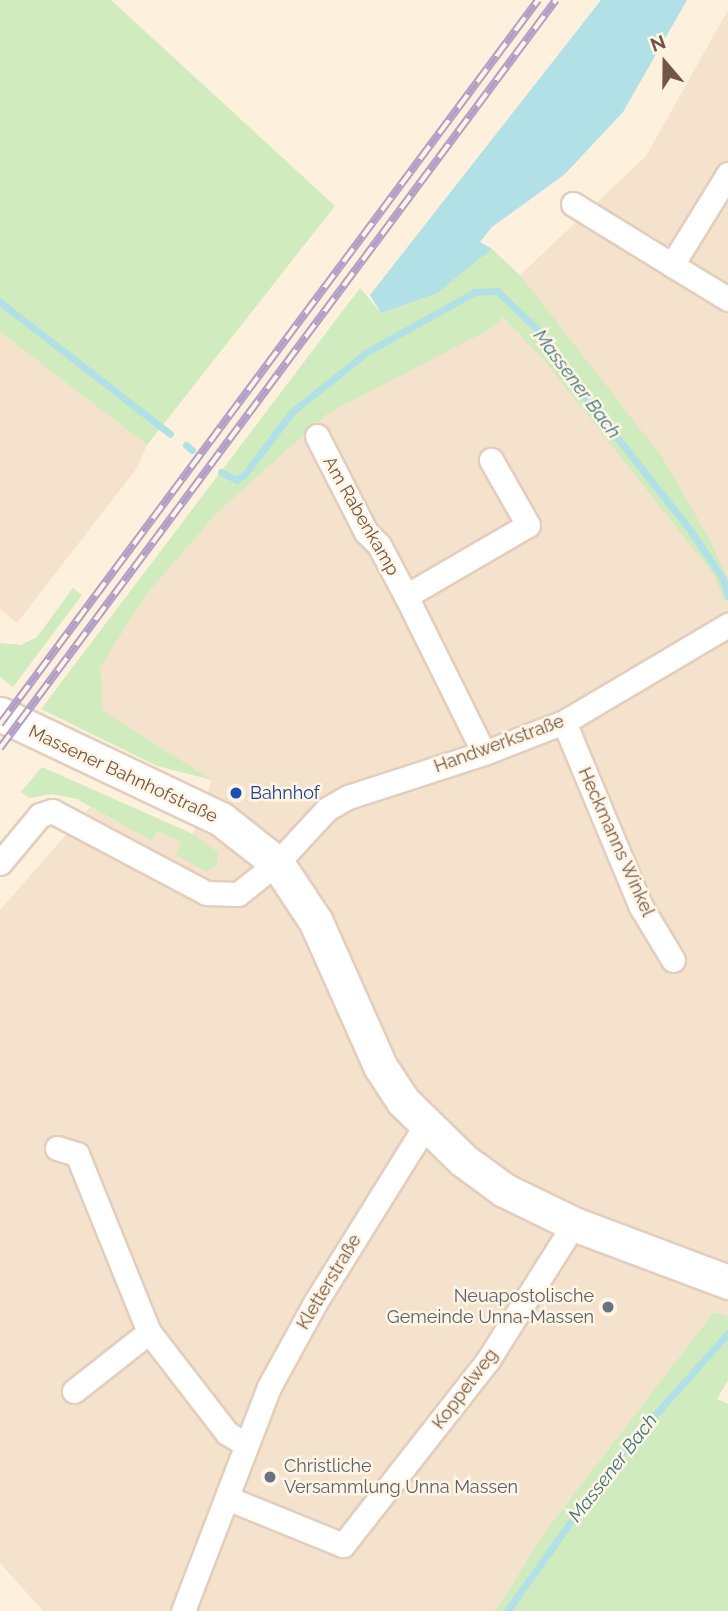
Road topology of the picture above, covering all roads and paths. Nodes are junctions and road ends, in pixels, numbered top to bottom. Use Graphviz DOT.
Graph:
graph roads {
  1 [pos="728,174"];
  2 [pos="573,204"];
  3 [pos="672,265"];
  4 [pos="728,299"];
  5 [pos="317,436"];
  6 [pos="491,460"];
  7 [pos="407,596"];
  8 [pos="726,626"];
  9 [pos="0,714"];
  10 [pos="564,722"];
  11 [pos="484,753"];
  12 [pos="0,863"];
  13 [pos="276,863"];
  14 [pos="673,960"];
  15 [pos="425,1126"];
  16 [pos="57,1148"];
  17 [pos="574,1223"];
  18 [pos="728,1282"];
  19 [pos="149,1332"];
  20 [pos="74,1391"];
  21 [pos="247,1445"];
  22 [pos="228,1498"];
  23 [pos="183,1611"];
  1 -- 3 [label="street"];
  2 -- 3 [label="street"];
  3 -- 4 [label="street"];
  5 -- 7 [label="street, Am Rabenkamp"];
  6 -- 7 [label="street, Am Rabenkamp"];
  7 -- 11 [label="street, Am Rabenkamp"];
  8 -- 10 [label="street, Handwerkstraße"];
  9 -- 13 [label="main road, Massener Bahnhofstraße"];
  10 -- 11 [label="street, Handwerkstraße"];
  10 -- 14 [label="street, Heckmanns Winkel"];
  11 -- 13 [label="street, Handwerkstraße"];
  12 -- 13 [label="street"];
  13 -- 15 [label="main road, Massener Bahnhofstraße"];
  15 -- 17 [label="main road, Massener Bahnhofstraße"];
  15 -- 21 [label="street, Kletterstraße"];
  16 -- 19 [label="street"];
  17 -- 18 [label="main road, Massener Bahnhofstraße"];
  17 -- 22 [label="street, Koppelweg"];
  19 -- 20 [label="street"];
  19 -- 21 [label="street"];
  21 -- 22 [label="street, Kletterstraße"];
  22 -- 23 [label="street, Kletterstraße"];
}
